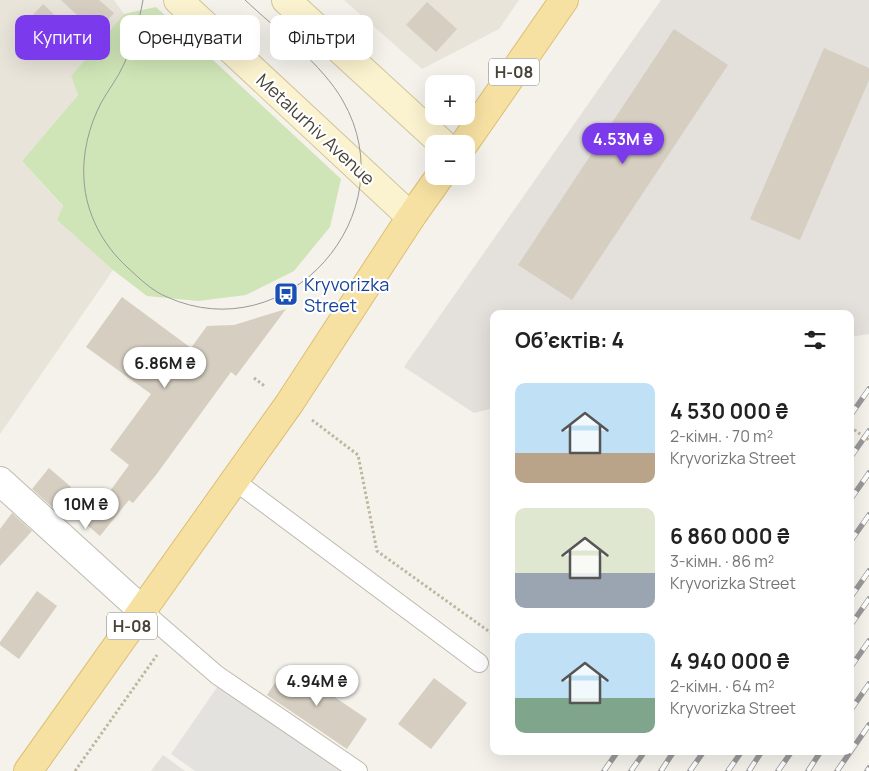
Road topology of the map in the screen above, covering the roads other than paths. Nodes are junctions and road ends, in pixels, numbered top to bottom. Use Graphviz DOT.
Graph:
graph roads {
  1 [pos="178,0"];
  2 [pos="286,0"];
  3 [pos="564,0"];
  4 [pos="433,135"];
  5 [pos="470,135"];
  6 [pos="434,185"];
  7 [pos="411,217"];
  8 [pos="0,481"];
  9 [pos="236,481"];
  10 [pos="143,610"];
  11 [pos="479,663"];
  12 [pos="28,771"];
  13 [pos="358,771"];
  1 -- 7 [label="main road, Metalurhiv Avenue"];
  2 -- 4 [label="main road"];
  3 -- 5 [label="main road, Н-08"];
  6 -- 7 [label="main road, Н-08"];
  7 -- 9 [label="main road, Н-08"];
  8 -- 10 [label="street"];
  9 -- 10 [label="main road, Н-08"];
  9 -- 11 [label="lane"];
  10 -- 12 [label="main road, Н-08"];
  10 -- 13 [label="lane"];
}
